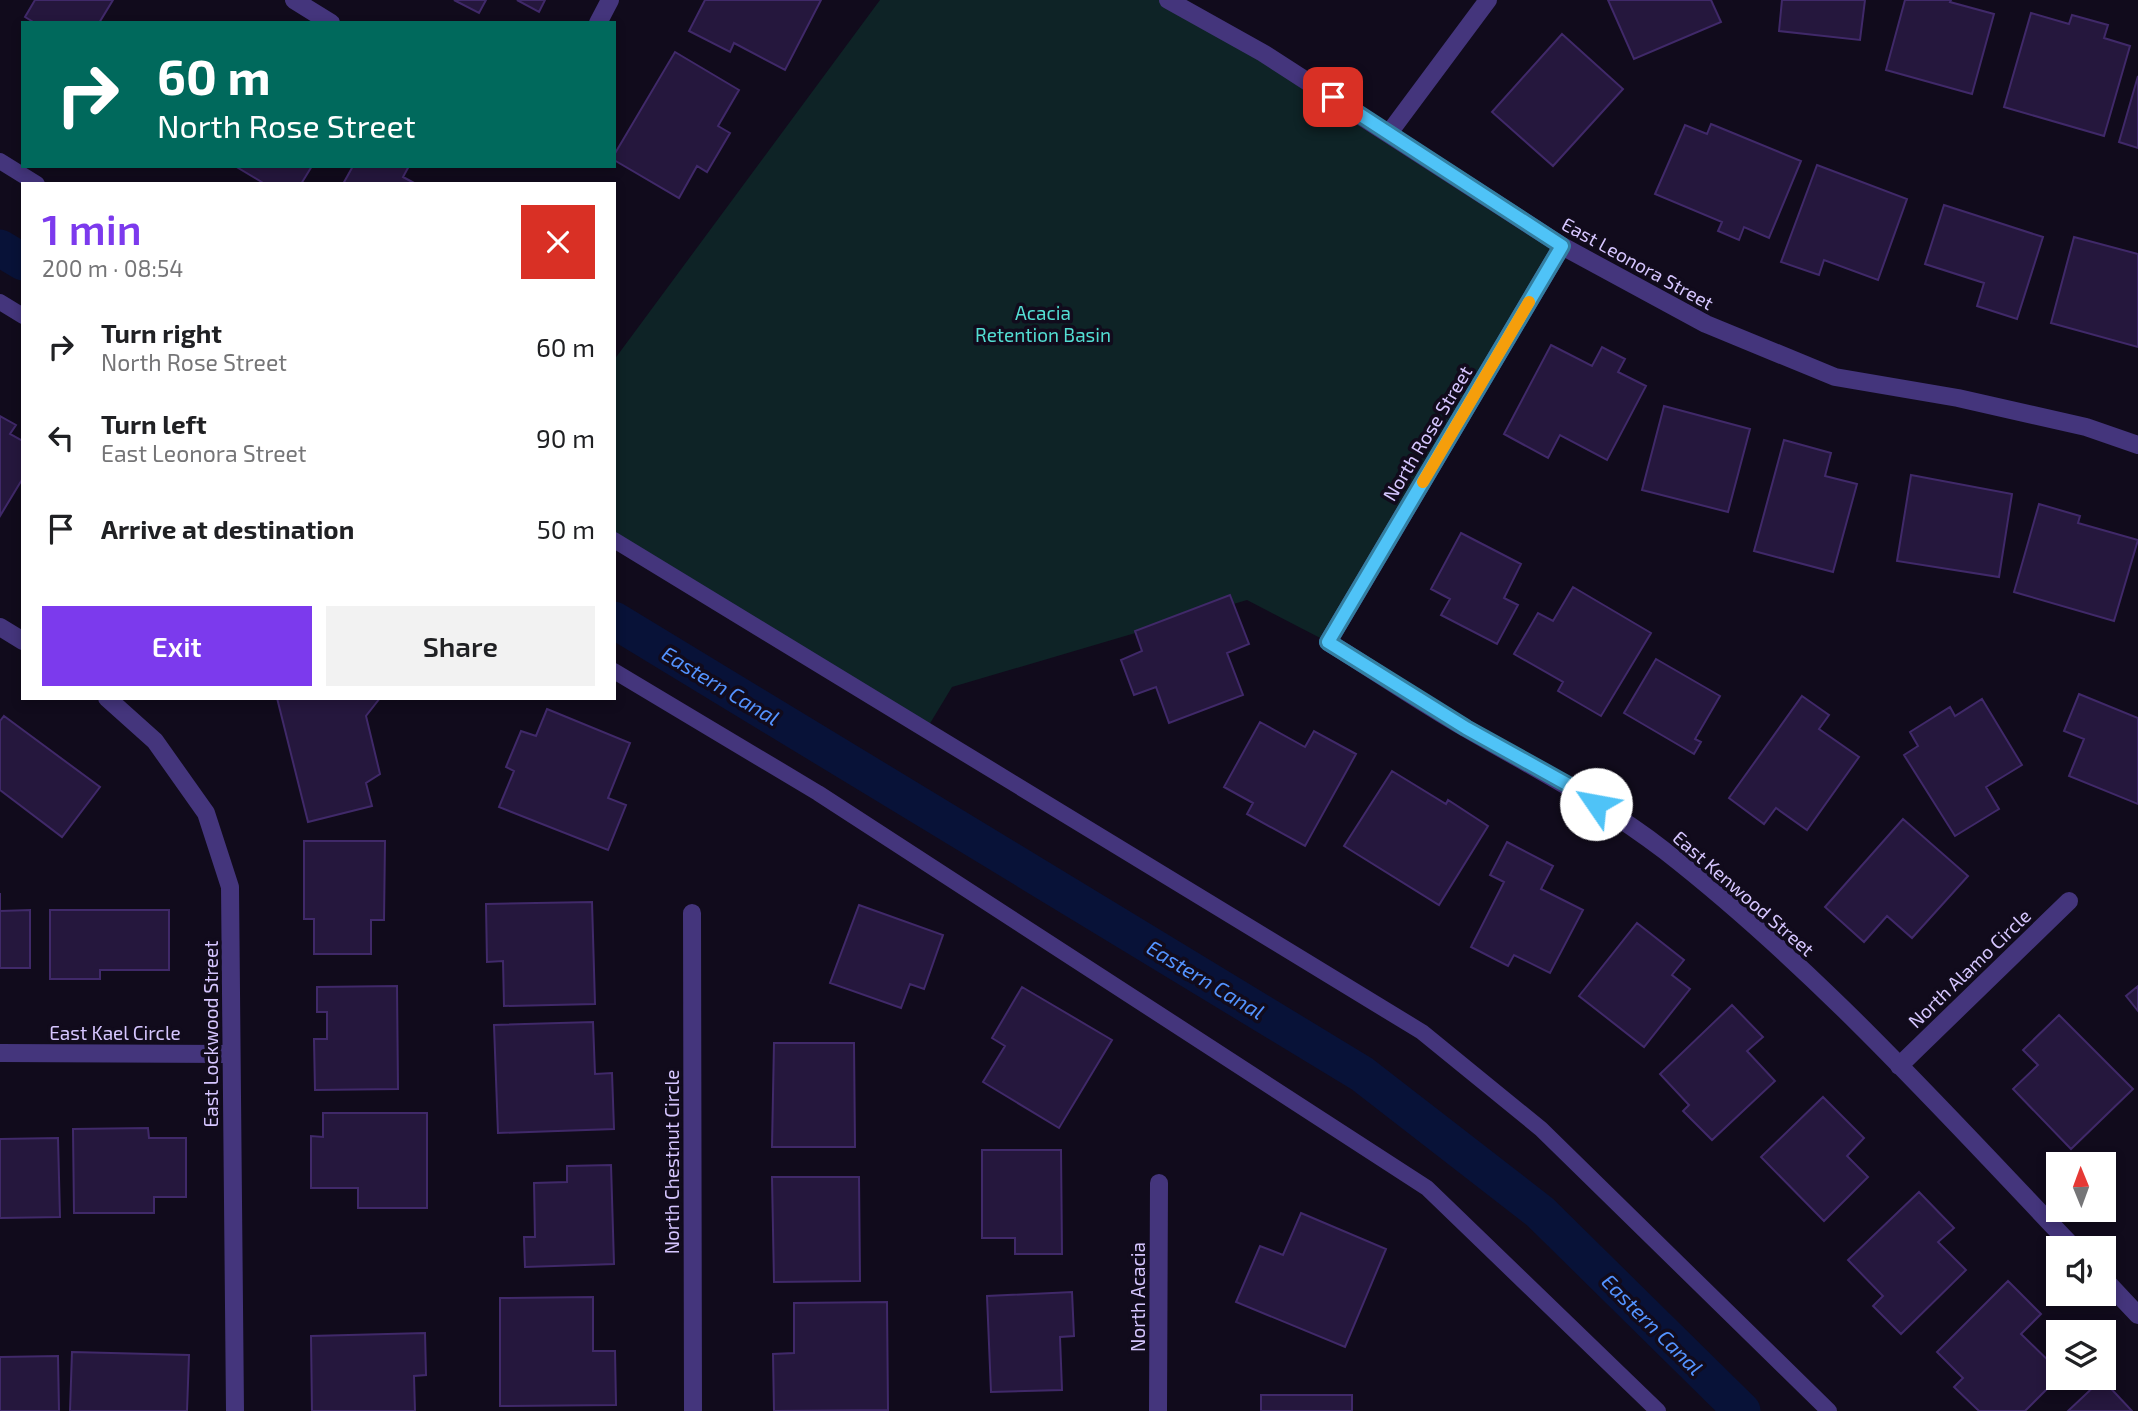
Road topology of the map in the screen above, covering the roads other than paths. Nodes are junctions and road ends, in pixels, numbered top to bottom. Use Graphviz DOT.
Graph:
graph roads {
  1 [pos="294,0"];
  2 [pos="610,0"];
  3 [pos="1168,0"];
  4 [pos="1488,0"];
  5 [pos="328,21"];
  6 [pos="599,21"];
  7 [pos="1389,133"];
  8 [pos="0,160"];
  9 [pos="34,182"];
  10 [pos="1562,246"];
  11 [pos="0,302"];
  12 [pos="21,315"];
  13 [pos="2138,444"];
  14 [pos="616,541"];
  15 [pos="0,627"];
  16 [pos="21,640"];
  17 [pos="1328,642"];
  18 [pos="616,672"];
  19 [pos="109,700"];
  20 [pos="2068,901"];
  21 [pos="692,913"];
  22 [pos="0,1053"];
  23 [pos="230,1054"];
  24 [pos="1899,1066"];
  25 [pos="1158,1183"];
  26 [pos="2062,1236"];
  27 [pos="2116,1292"];
  28 [pos="2138,1315"];
  29 [pos="235,1411"];
  30 [pos="693,1411"];
  31 [pos="1158,1411"];
  32 [pos="1658,1411"];
  33 [pos="1829,1411"];
  1 -- 5 [label="street"];
  2 -- 6 [label="street"];
  3 -- 7 [label="street, East Leonora Street"];
  4 -- 7 [label="street"];
  7 -- 10 [label="street, East Leonora Street"];
  8 -- 9 [label="lane"];
  10 -- 13 [label="street, East Leonora Street"];
  10 -- 17 [label="street, North Rose Street"];
  11 -- 12 [label="lane"];
  14 -- 33 [label="lane"];
  15 -- 16 [label="street"];
  17 -- 24 [label="street, East Kenwood Street"];
  18 -- 32 [label="lane"];
  19 -- 23 [label="street, East Lockwood Street"];
  20 -- 24 [label="street, North Alamo Circle"];
  21 -- 30 [label="street, North Chestnut Circle"];
  22 -- 23 [label="street, East Kael Circle"];
  23 -- 29 [label="street, East Lockwood Street"];
  24 -- 26 [label="street, East Kenwood Street"];
  25 -- 31 [label="street, North Acacia"];
  27 -- 28 [label="street"];
}
